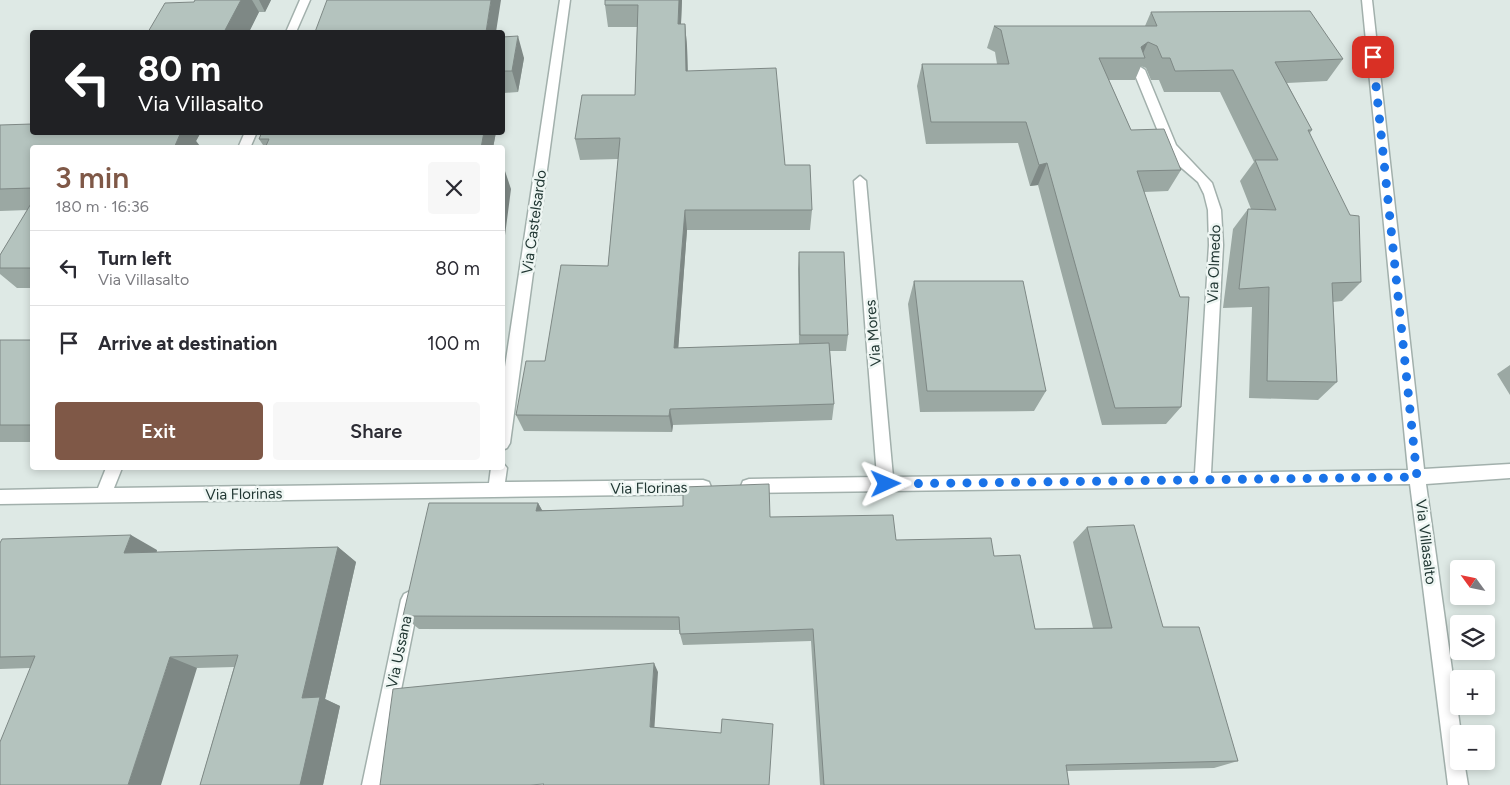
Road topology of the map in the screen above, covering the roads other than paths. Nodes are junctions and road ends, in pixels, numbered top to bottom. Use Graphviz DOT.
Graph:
graph roads {
  1 [pos="304,0"];
  2 [pos="565,0"];
  3 [pos="1367,0"];
  4 [pos="292,30"];
  5 [pos="1139,70"];
  6 [pos="860,181"];
  7 [pos="505,422"];
  8 [pos="113,470"];
  9 [pos="499,470"];
  10 [pos="1510,472"];
  11 [pos="1417,477"];
  12 [pos="1203,480"];
  13 [pos="886,484"];
  14 [pos="715,487"];
  15 [pos="735,487"];
  16 [pos="496,490"];
  17 [pos="433,491"];
  18 [pos="103,496"];
  19 [pos="0,497"];
  20 [pos="429,510"];
  21 [pos="413,587"];
  22 [pos="372,785"];
  23 [pos="1458,785"];
  1 -- 4 [label="street"];
  2 -- 7 [label="street, Via Castelsardo"];
  3 -- 11 [label="street, Via Villasalto"];
  5 -- 12 [label="street, Via Olmedo"];
  6 -- 13 [label="street, Via Mores"];
  8 -- 18 [label="street"];
  9 -- 16 [label="street"];
  10 -- 11 [label="street"];
  11 -- 12 [label="street"];
  11 -- 23 [label="street, Via Villasalto"];
  12 -- 13 [label="street"];
  13 -- 15 [label="street"];
  14 -- 16 [label="street, Via Florinas"];
  16 -- 17 [label="street, Via Florinas"];
  17 -- 18 [label="street, Via Florinas"];
  17 -- 20 [label="street"];
  18 -- 19 [label="street, Via Florinas"];
  21 -- 22 [label="street, Via Ussana"];
}
